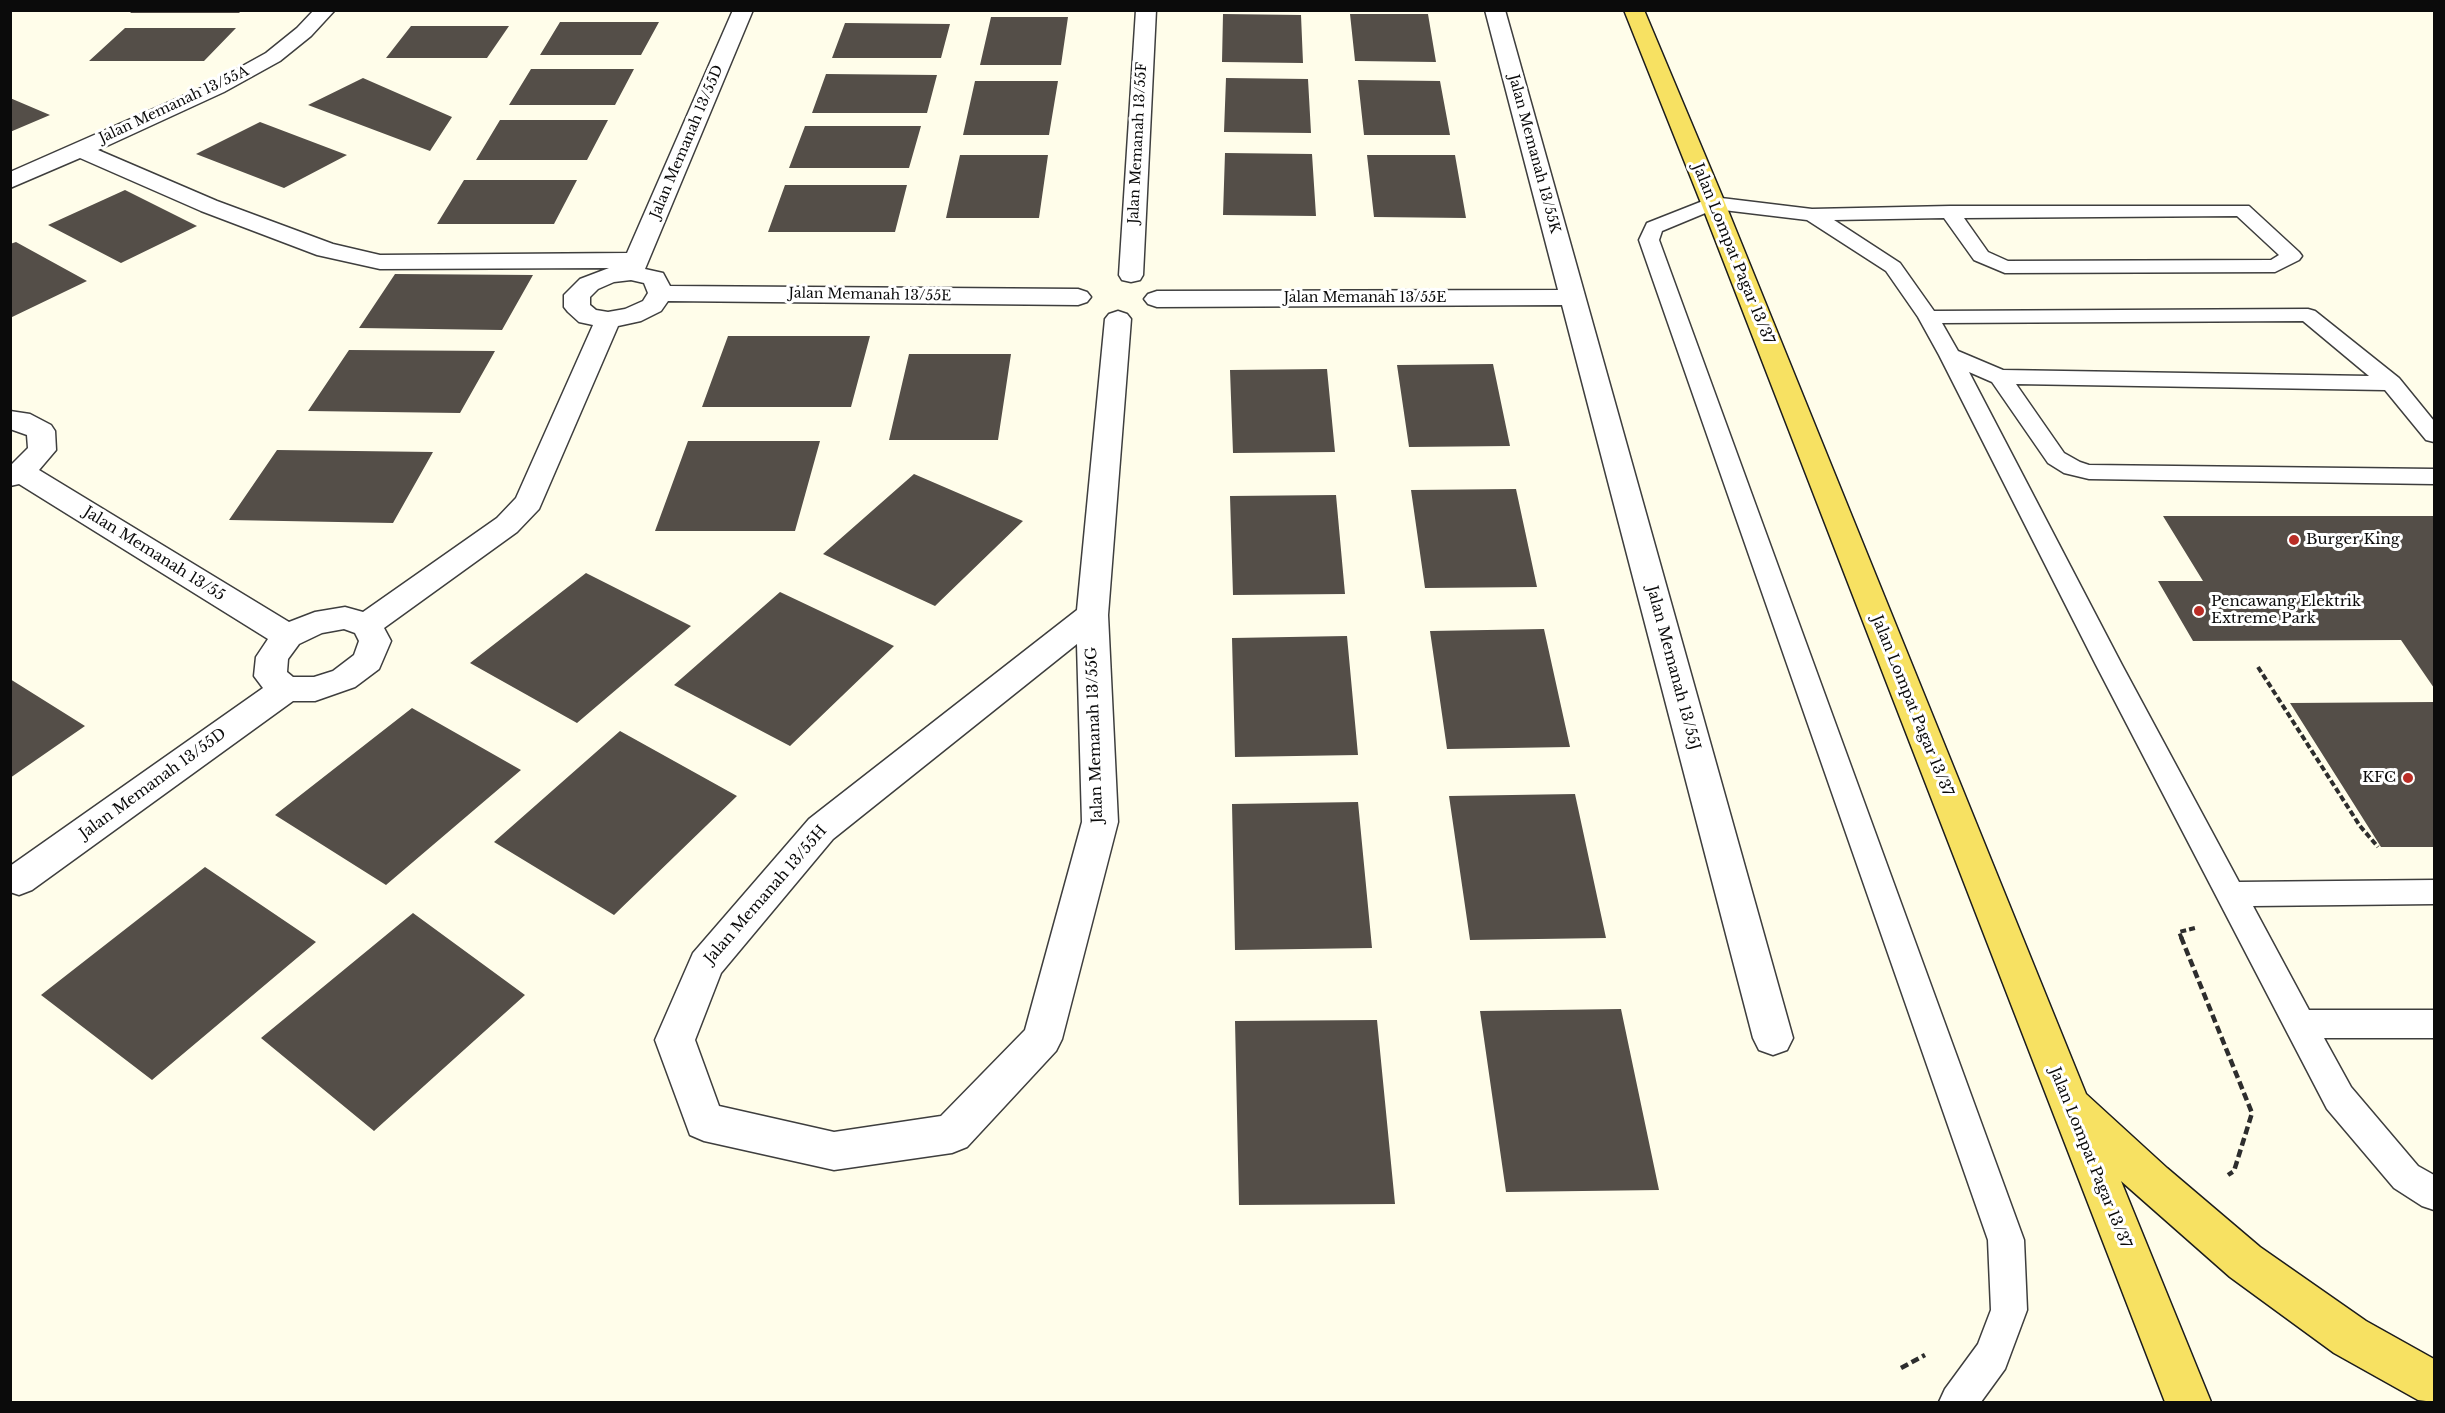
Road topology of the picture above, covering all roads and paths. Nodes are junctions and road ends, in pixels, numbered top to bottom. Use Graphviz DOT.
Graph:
graph roads {
  1 [pos="325,10"];
  2 [pos="743,10"];
  3 [pos="1146,10"];
  4 [pos="1495,10"];
  5 [pos="1634,10"];
  6 [pos="78,149"];
  7 [pos="10,181"];
  8 [pos="1713,203"];
  9 [pos="1950,212"];
  10 [pos="1812,215"];
  11 [pos="633,266"];
  12 [pos="1112,277"];
  13 [pos="661,292"];
  14 [pos="1078,297"];
  15 [pos="1573,297"];
  16 [pos="1157,299"];
  17 [pos="1928,317"];
  18 [pos="608,320"];
  19 [pos="1118,320"];
  20 [pos="1950,355"];
  21 [pos="2000,377"];
  22 [pos="2391,383"];
  23 [pos="10,420"];
  24 [pos="2434,435"];
  25 [pos="16,475"];
  26 [pos="2434,476"];
  27 [pos="1092,615"];
  28 [pos="368,625"];
  29 [pos="288,636"];
  30 [pos="2258,667"];
  31 [pos="286,688"];
  32 [pos="19,880"];
  33 [pos="2427,892"];
  34 [pos="2236,905"];
  35 [pos="2299,1024"];
  36 [pos="2434,1024"];
  37 [pos="1773,1038"];
  38 [pos="2067,1100"];
  39 [pos="834,1151"];
  40 [pos="2226,1177"];
  41 [pos="2434,1194"];
  42 [pos="2434,1384"];
  43 [pos="1958,1402"];
  44 [pos="2188,1402"];
  1 -- 6 [label="street, Jalan Memanah 13/55A"];
  2 -- 11 [label="street, Jalan Memanah 13/55D"];
  3 -- 12 [label="street, Jalan Memanah 13/55F"];
  4 -- 15 [label="street, Jalan Memanah 13/55K"];
  5 -- 8 [label="main road, Jalan Lompat Pagar 13/37"];
  6 -- 7 [label="street, Jalan Memanah 13/55A"];
  6 -- 11 [label="street"];
  8 -- 10 [label="lane"];
  8 -- 38 [label="main road, Jalan Lompat Pagar 13/37"];
  8 -- 43 [label="lane"];
  9 -- 9 [label="lane"];
  9 -- 10 [label="lane"];
  10 -- 17 [label="lane"];
  11 -- 13 [label="street"];
  11 -- 18 [label="street"];
  12 -- 14 [label="street"];
  12 -- 16 [label="street"];
  13 -- 14 [label="street, Jalan Memanah 13/55E"];
  13 -- 18 [label="street"];
  14 -- 19 [label="street"];
  15 -- 16 [label="street, Jalan Memanah 13/55E"];
  15 -- 37 [label="street, Jalan Memanah 13/55J"];
  16 -- 19 [label="street"];
  17 -- 20 [label="lane"];
  17 -- 22 [label="lane"];
  18 -- 28 [label="street"];
  19 -- 27 [label="street, Jalan Memanah 13/55G"];
  20 -- 21 [label="lane"];
  20 -- 34 [label="lane"];
  21 -- 22 [label="lane"];
  21 -- 26 [label="lane"];
  22 -- 24 [label="lane"];
  23 -- 25 [label="street"];
  25 -- 29 [label="street, Jalan Memanah 13/55"];
  27 -- 39 [label="street, Jalan Memanah 13/55G"];
  27 -- 39 [label="street, Jalan Memanah 13/55H"];
  28 -- 29 [label="street"];
  28 -- 31 [label="street"];
  29 -- 31 [label="street"];
  30 -- 33 [label="path"];
  31 -- 32 [label="street, Jalan Memanah 13/55D"];
  33 -- 34 [label="lane"];
  34 -- 35 [label="lane"];
  34 -- 40 [label="path"];
  35 -- 36 [label="lane"];
  35 -- 41 [label="lane"];
  38 -- 42 [label="main road"];
  38 -- 44 [label="main road, Jalan Lompat Pagar 13/37"];
}
